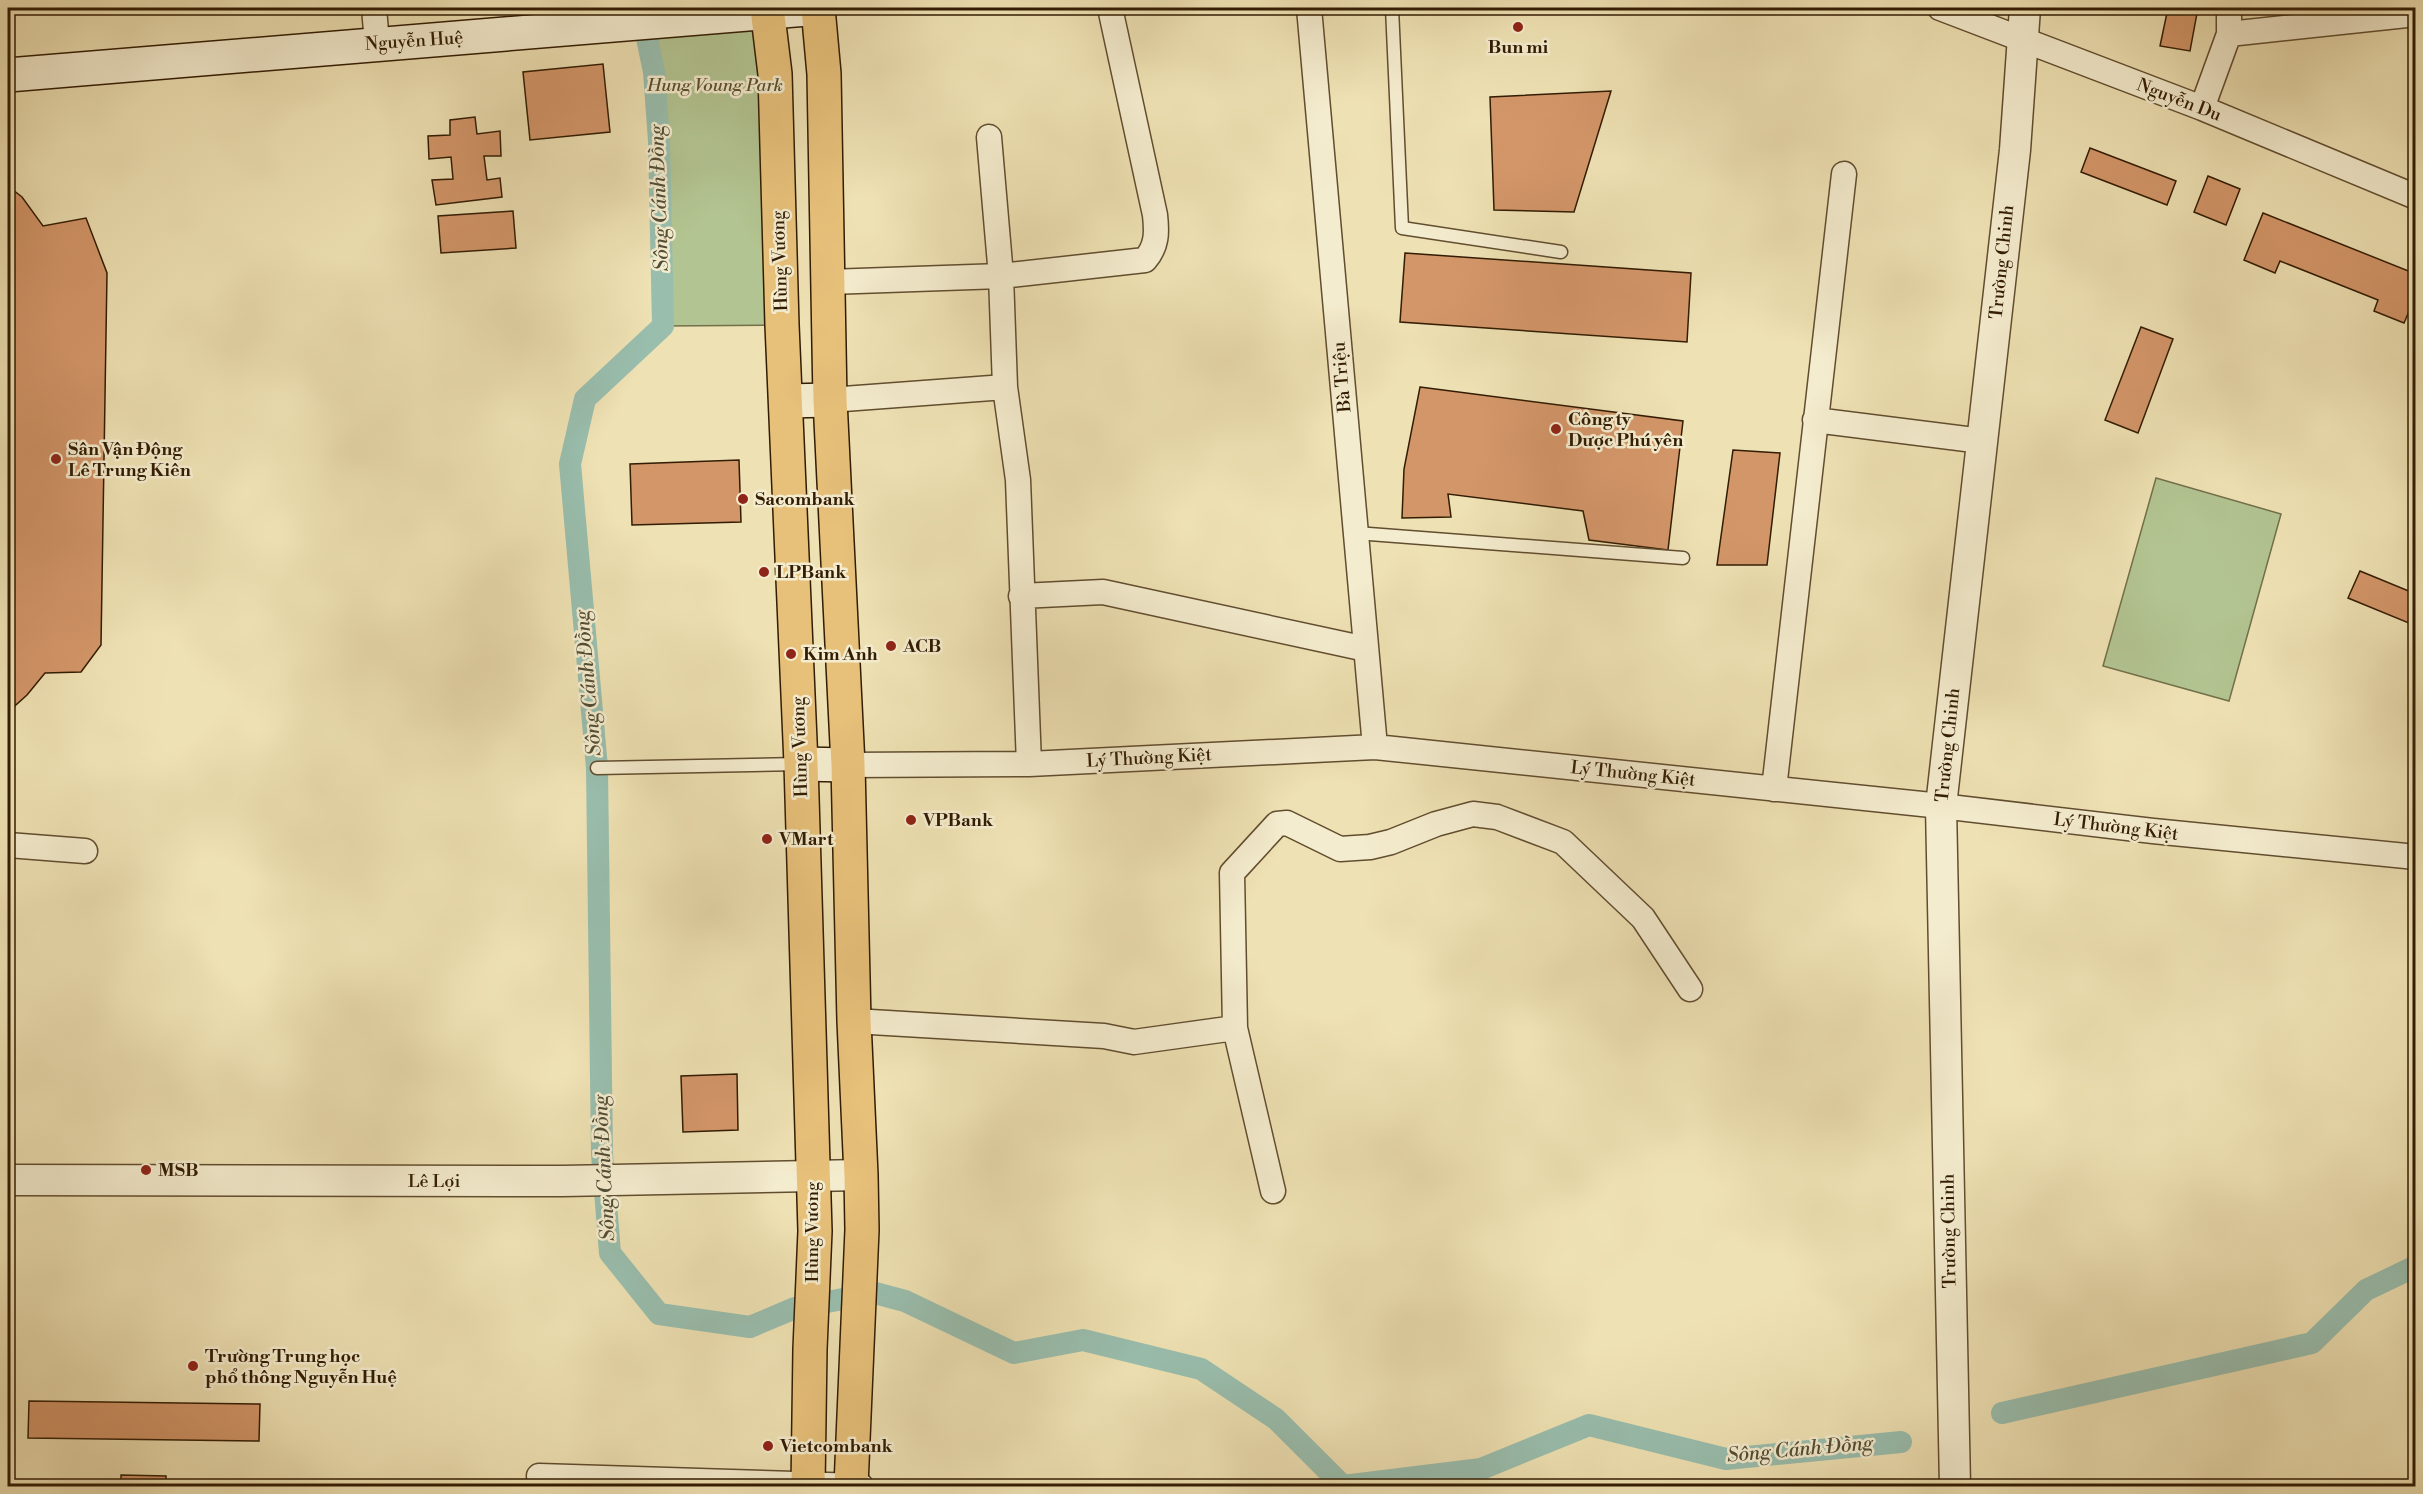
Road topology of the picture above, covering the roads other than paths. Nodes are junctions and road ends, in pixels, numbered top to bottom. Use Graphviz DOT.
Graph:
graph roads {
  1 [pos="374,8"];
  2 [pos="819,8"];
  3 [pos="1110,8"];
  4 [pos="1309,8"];
  5 [pos="1392,8"];
  6 [pos="1940,8"];
  7 [pos="2025,8"];
  8 [pos="2229,8"];
  9 [pos="768,10"];
  10 [pos="2415,14"];
  11 [pos="2229,34"];
  12 [pos="2023,40"];
  13 [pos="377,43"];
  14 [pos="8,75"];
  15 [pos="2202,108"];
  16 [pos="989,136"];
  17 [pos="1844,174"];
  18 [pos="2415,197"];
  19 [pos="1560,252"];
  20 [pos="1001,276"];
  21 [pos="829,282"];
  22 [pos="1005,387"];
  23 [pos="831,400"];
  24 [pos="786,401"];
  25 [pos="1815,420"];
  26 [pos="1982,441"];
  27 [pos="1356,533"];
  28 [pos="1683,558"];
  29 [pos="1021,596"];
  30 [pos="1366,649"];
  31 [pos="1375,747"];
  32 [pos="801,764"];
  33 [pos="1029,764"];
  34 [pos="848,765"];
  35 [pos="597,768"];
  36 [pos="1774,789"];
  37 [pos="1941,806"];
  38 [pos="8,845"];
  39 [pos="85,851"];
  40 [pos="2415,857"];
  41 [pos="1690,989"];
  42 [pos="854,1021"];
  43 [pos="1235,1028"];
  44 [pos="861,1175"];
  45 [pos="813,1176"];
  46 [pos="8,1180"];
  47 [pos="1273,1191"];
  48 [pos="539,1476"];
  49 [pos="642,1483"];
  50 [pos="808,1485"];
  51 [pos="851,1486"];
  52 [pos="861,1486"];
  53 [pos="1955,1486"];
  1 -- 13 [label="street"];
  2 -- 9 [label="main road, Nguyễn Huệ"];
  2 -- 21 [label="main road"];
  3 -- 20 [label="street"];
  4 -- 27 [label="street, Bà Triệu"];
  5 -- 19 [label="lane"];
  6 -- 12 [label="street, Nguyễn Du"];
  7 -- 12 [label="street, Trường Chinh"];
  8 -- 11 [label="street"];
  9 -- 13 [label="main road, Nguyễn Huệ"];
  9 -- 24 [label="main road, Hùng Vương"];
  10 -- 11 [label="street"];
  11 -- 15 [label="street"];
  12 -- 15 [label="street, Nguyễn Du"];
  12 -- 26 [label="street, Trường Chinh"];
  13 -- 14 [label="main road, Nguyễn Huệ"];
  15 -- 18 [label="street, Nguyễn Du"];
  16 -- 20 [label="street"];
  17 -- 25 [label="street"];
  20 -- 21 [label="street"];
  20 -- 22 [label="street"];
  21 -- 23 [label="main road"];
  22 -- 23 [label="street"];
  22 -- 29 [label="street"];
  23 -- 24 [label="main road"];
  23 -- 34 [label="main road"];
  24 -- 32 [label="main road, Hùng Vương"];
  25 -- 26 [label="street"];
  25 -- 36 [label="street"];
  26 -- 37 [label="street, Trường Chinh"];
  27 -- 28 [label="lane"];
  27 -- 30 [label="street, Bà Triệu"];
  29 -- 30 [label="street"];
  29 -- 33 [label="street"];
  30 -- 31 [label="street, Bà Triệu"];
  31 -- 33 [label="street, Lý Thường Kiệt"];
  31 -- 36 [label="street, Lý Thường Kiệt"];
  32 -- 34 [label="main road"];
  32 -- 35 [label="lane"];
  32 -- 45 [label="main road, Hùng Vương"];
  33 -- 34 [label="street, Lý Thường Kiệt"];
  34 -- 42 [label="main road"];
  36 -- 37 [label="street, Lý Thường Kiệt"];
  37 -- 40 [label="street, Lý Thường Kiệt"];
  37 -- 53 [label="street, Trường Chinh"];
  38 -- 39 [label="street"];
  41 -- 43 [label="street"];
  42 -- 43 [label="street"];
  42 -- 44 [label="main road"];
  43 -- 47 [label="street"];
  44 -- 45 [label="street, Lê Lợi"];
  44 -- 51 [label="main road"];
  45 -- 46 [label="street, Lê Lợi"];
  45 -- 50 [label="main road, Hùng Vương"];
  48 -- 49 [label="street"];
  49 -- 50 [label="street"];
  50 -- 51 [label="street"];
  51 -- 52 [label="street"];
}
